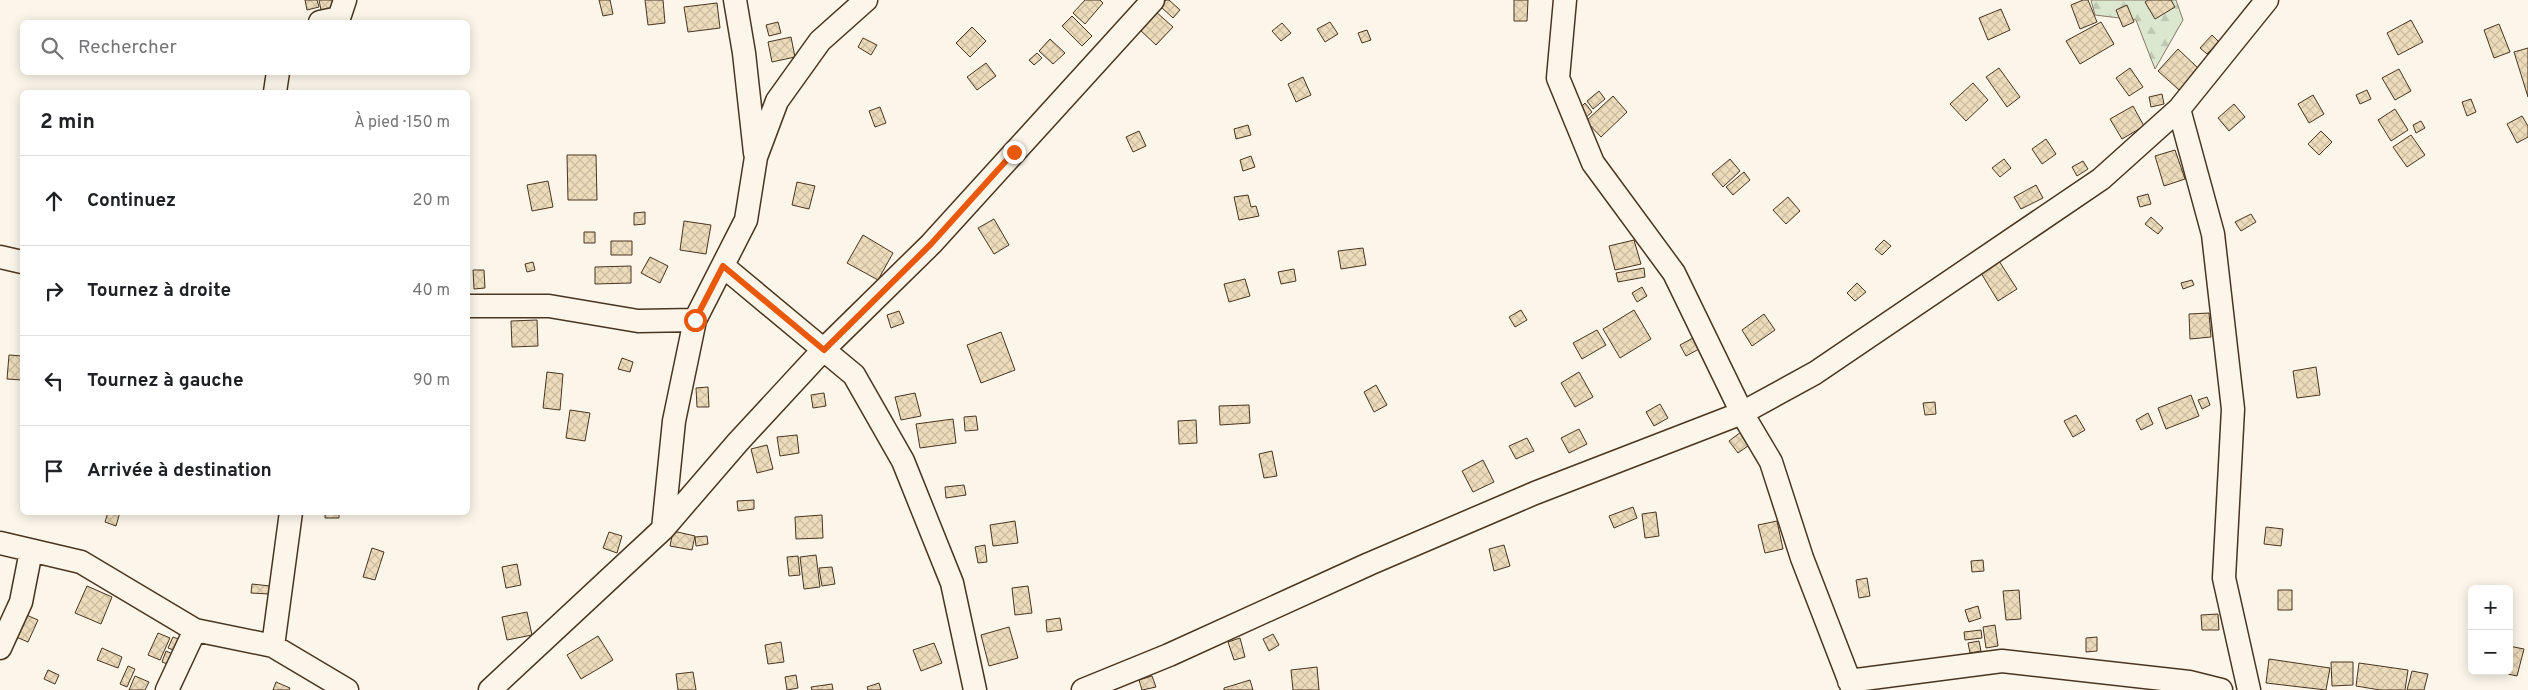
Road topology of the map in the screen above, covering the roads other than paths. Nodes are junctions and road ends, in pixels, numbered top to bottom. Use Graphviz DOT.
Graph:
graph roads {
  1 [pos="346,0"];
  2 [pos="735,0"];
  3 [pos="866,0"];
  4 [pos="1153,0"];
  5 [pos="1565,0"];
  6 [pos="2267,0"];
  7 [pos="330,20"];
  8 [pos="278,75"];
  9 [pos="275,90"];
  10 [pos="2179,109"];
  11 [pos="756,157"];
  12 [pos="0,258"];
  13 [pos="20,262"];
  14 [pos="723,266"];
  15 [pos="470,306"];
  16 [pos="695,320"];
  17 [pos="824,350"];
  18 [pos="1742,414"];
  19 [pos="291,515"];
  20 [pos="663,530"];
  21 [pos="0,544"];
  22 [pos="31,551"];
  23 [pos="194,630"];
  24 [pos="272,646"];
  25 [pos="0,648"];
  26 [pos="1851,685"];
  27 [pos="167,690"];
  28 [pos="346,690"];
  29 [pos="490,690"];
  30 [pos="975,690"];
  31 [pos="1083,690"];
  32 [pos="2221,690"];
  33 [pos="2250,690"];
  1 -- 7 [label="street"];
  2 -- 11 [label="street"];
  3 -- 11 [label="street"];
  4 -- 17 [label="street"];
  5 -- 18 [label="street"];
  6 -- 10 [label="street"];
  8 -- 9 [label="street"];
  10 -- 18 [label="street"];
  10 -- 33 [label="street"];
  11 -- 14 [label="street"];
  12 -- 13 [label="street"];
  14 -- 16 [label="street"];
  14 -- 17 [label="street"];
  15 -- 16 [label="street"];
  16 -- 20 [label="street"];
  17 -- 20 [label="street"];
  17 -- 30 [label="street"];
  18 -- 26 [label="street"];
  18 -- 31 [label="street"];
  19 -- 24 [label="street"];
  20 -- 29 [label="street"];
  21 -- 22 [label="street"];
  22 -- 23 [label="street"];
  22 -- 25 [label="street"];
  23 -- 24 [label="street"];
  23 -- 27 [label="street"];
  24 -- 28 [label="street"];
  26 -- 32 [label="street"];
}
